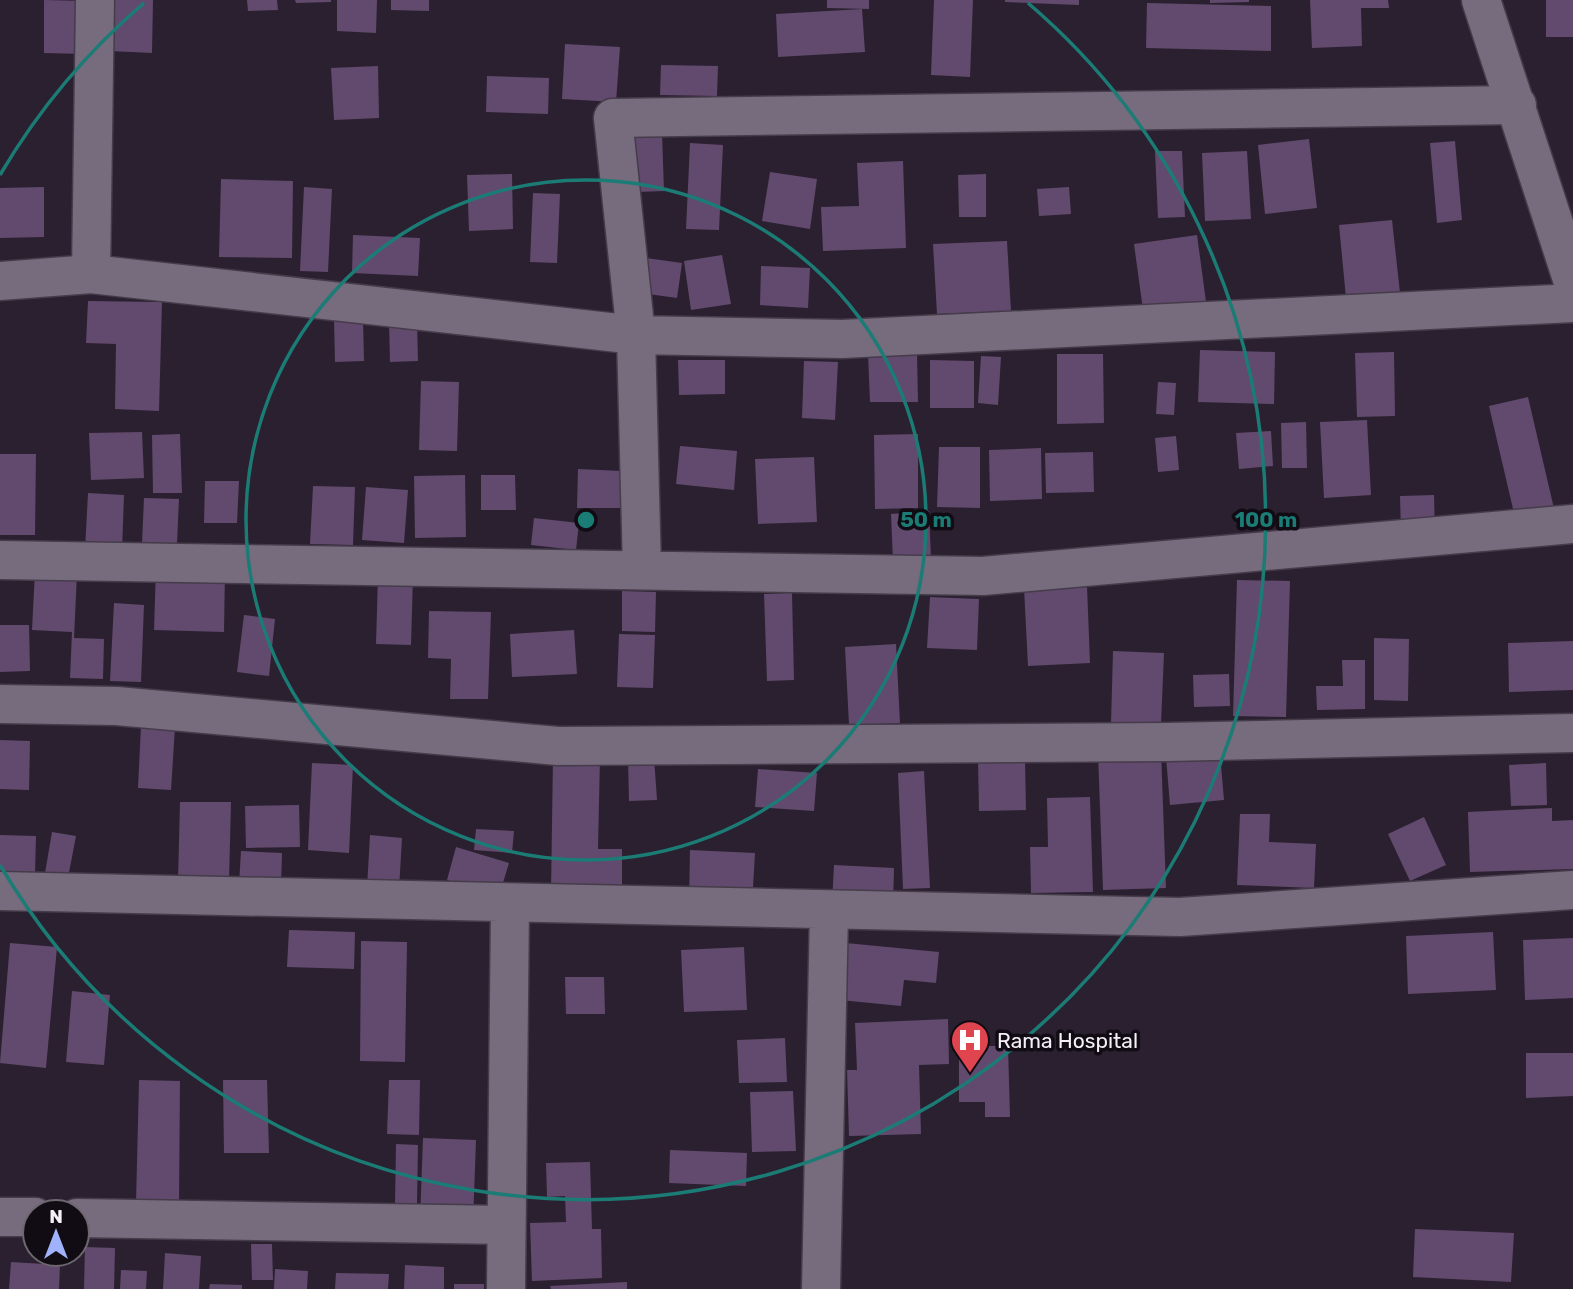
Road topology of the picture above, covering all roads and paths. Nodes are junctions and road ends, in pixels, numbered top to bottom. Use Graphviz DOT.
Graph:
graph roads {
  1 [pos="95,0"];
  2 [pos="1481,0"];
  3 [pos="1517,105"];
  4 [pos="1556,172"];
  5 [pos="91,274"];
  6 [pos="0,281"];
  7 [pos="1573,282"];
  8 [pos="1573,303"];
  9 [pos="636,335"];
  10 [pos="1573,524"];
  11 [pos="0,560"];
  12 [pos="642,570"];
  13 [pos="0,704"];
  14 [pos="1573,733"];
  15 [pos="1573,890"];
  16 [pos="0,891"];
  17 [pos="510,904"];
  18 [pos="829,911"];
  19 [pos="0,1217"];
  20 [pos="21,1217"];
  21 [pos="91,1218"];
  22 [pos="506,1225"];
  23 [pos="506,1289"];
  24 [pos="821,1289"];
  1 -- 5 [label="street"];
  2 -- 3 [label="street"];
  3 -- 4 [label="street"];
  3 -- 9 [label="street"];
  4 -- 7 [label="street"];
  5 -- 6 [label="street"];
  5 -- 9 [label="street"];
  8 -- 9 [label="street"];
  9 -- 12 [label="street"];
  10 -- 12 [label="street"];
  11 -- 12 [label="street"];
  13 -- 14 [label="street"];
  15 -- 18 [label="street"];
  16 -- 17 [label="street"];
  17 -- 18 [label="street"];
  17 -- 22 [label="street"];
  18 -- 24 [label="street"];
  19 -- 20 [label="street"];
  21 -- 22 [label="street"];
  22 -- 23 [label="street"];
}
